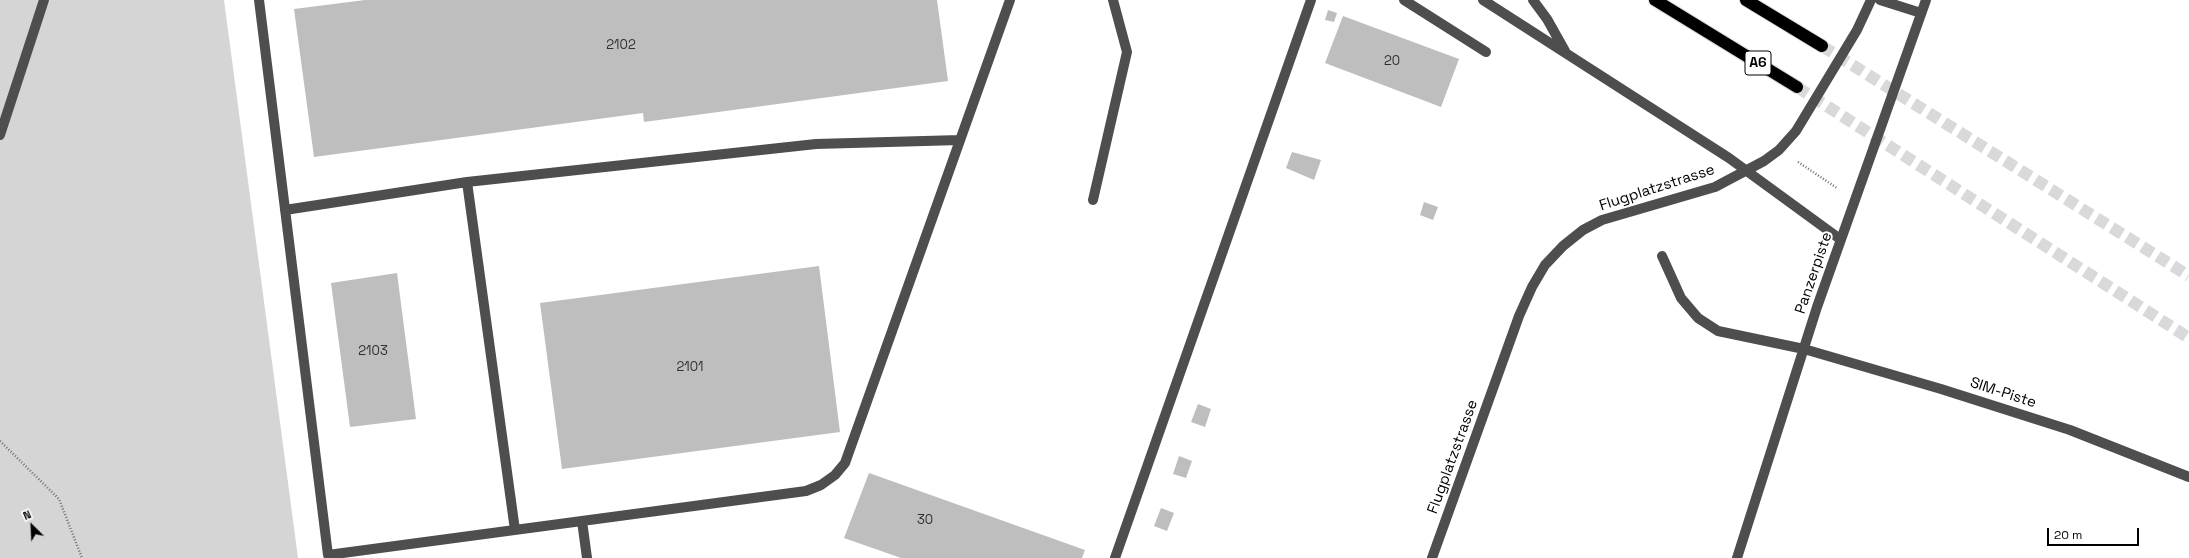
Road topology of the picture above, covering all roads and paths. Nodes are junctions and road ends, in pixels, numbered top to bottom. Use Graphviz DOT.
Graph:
graph roads {
  1 [pos="44,0"];
  2 [pos="259,0"];
  3 [pos="1010,0"];
  4 [pos="1113,0"];
  5 [pos="1311,0"];
  6 [pos="1404,0"];
  7 [pos="1483,0"];
  8 [pos="1533,0"];
  9 [pos="1655,0"];
  10 [pos="1746,0"];
  11 [pos="1871,0"];
  12 [pos="1880,0"];
  13 [pos="1926,0"];
  14 [pos="1921,13"];
  15 [pos="1822,46"];
  16 [pos="1565,51"];
  17 [pos="1486,52"];
  18 [pos="1797,87"];
  19 [pos="0,135"];
  20 [pos="960,140"];
  21 [pos="1779,150"];
  22 [pos="1748,171"];
  23 [pos="467,182"];
  24 [pos="1855,199"];
  25 [pos="1092,200"];
  26 [pos="285,210"];
  27 [pos="1840,239"];
  28 [pos="1662,256"];
  29 [pos="1804,349"];
  30 [pos="0,441"];
  31 [pos="2189,477"];
  32 [pos="582,521"];
  33 [pos="516,530"];
  34 [pos="328,556"];
  35 [pos="82,558"];
  36 [pos="587,558"];
  37 [pos="1115,558"];
  38 [pos="1432,558"];
  39 [pos="1737,558"];
  1 -- 19 [label="street"];
  2 -- 26 [label="street"];
  3 -- 20 [label="street"];
  4 -- 25 [label="street"];
  5 -- 37 [label="street"];
  6 -- 17 [label="street"];
  7 -- 16 [label="street"];
  8 -- 16 [label="street"];
  9 -- 18 [label="highway, A6"];
  10 -- 15 [label="highway"];
  11 -- 21 [label="street, Flugplatzstrasse"];
  12 -- 14 [label="street"];
  13 -- 14 [label="street, Panzerpiste"];
  14 -- 24 [label="street, Panzerpiste"];
  16 -- 22 [label="street"];
  20 -- 23 [label="street"];
  20 -- 32 [label="street"];
  21 -- 22 [label="street, Flugplatzstrasse"];
  21 -- 24 [label="path"];
  22 -- 27 [label="street"];
  22 -- 38 [label="street, Flugplatzstrasse"];
  23 -- 26 [label="street"];
  23 -- 33 [label="street"];
  24 -- 27 [label="street, Panzerpiste"];
  26 -- 34 [label="street"];
  27 -- 29 [label="street, Panzerpiste"];
  28 -- 29 [label="street, SIM-Piste"];
  29 -- 31 [label="street, SIM-Piste"];
  29 -- 39 [label="street, Panzerpiste"];
  30 -- 35 [label="path"];
  32 -- 33 [label="street"];
  32 -- 36 [label="street"];
  33 -- 34 [label="street"];
}
